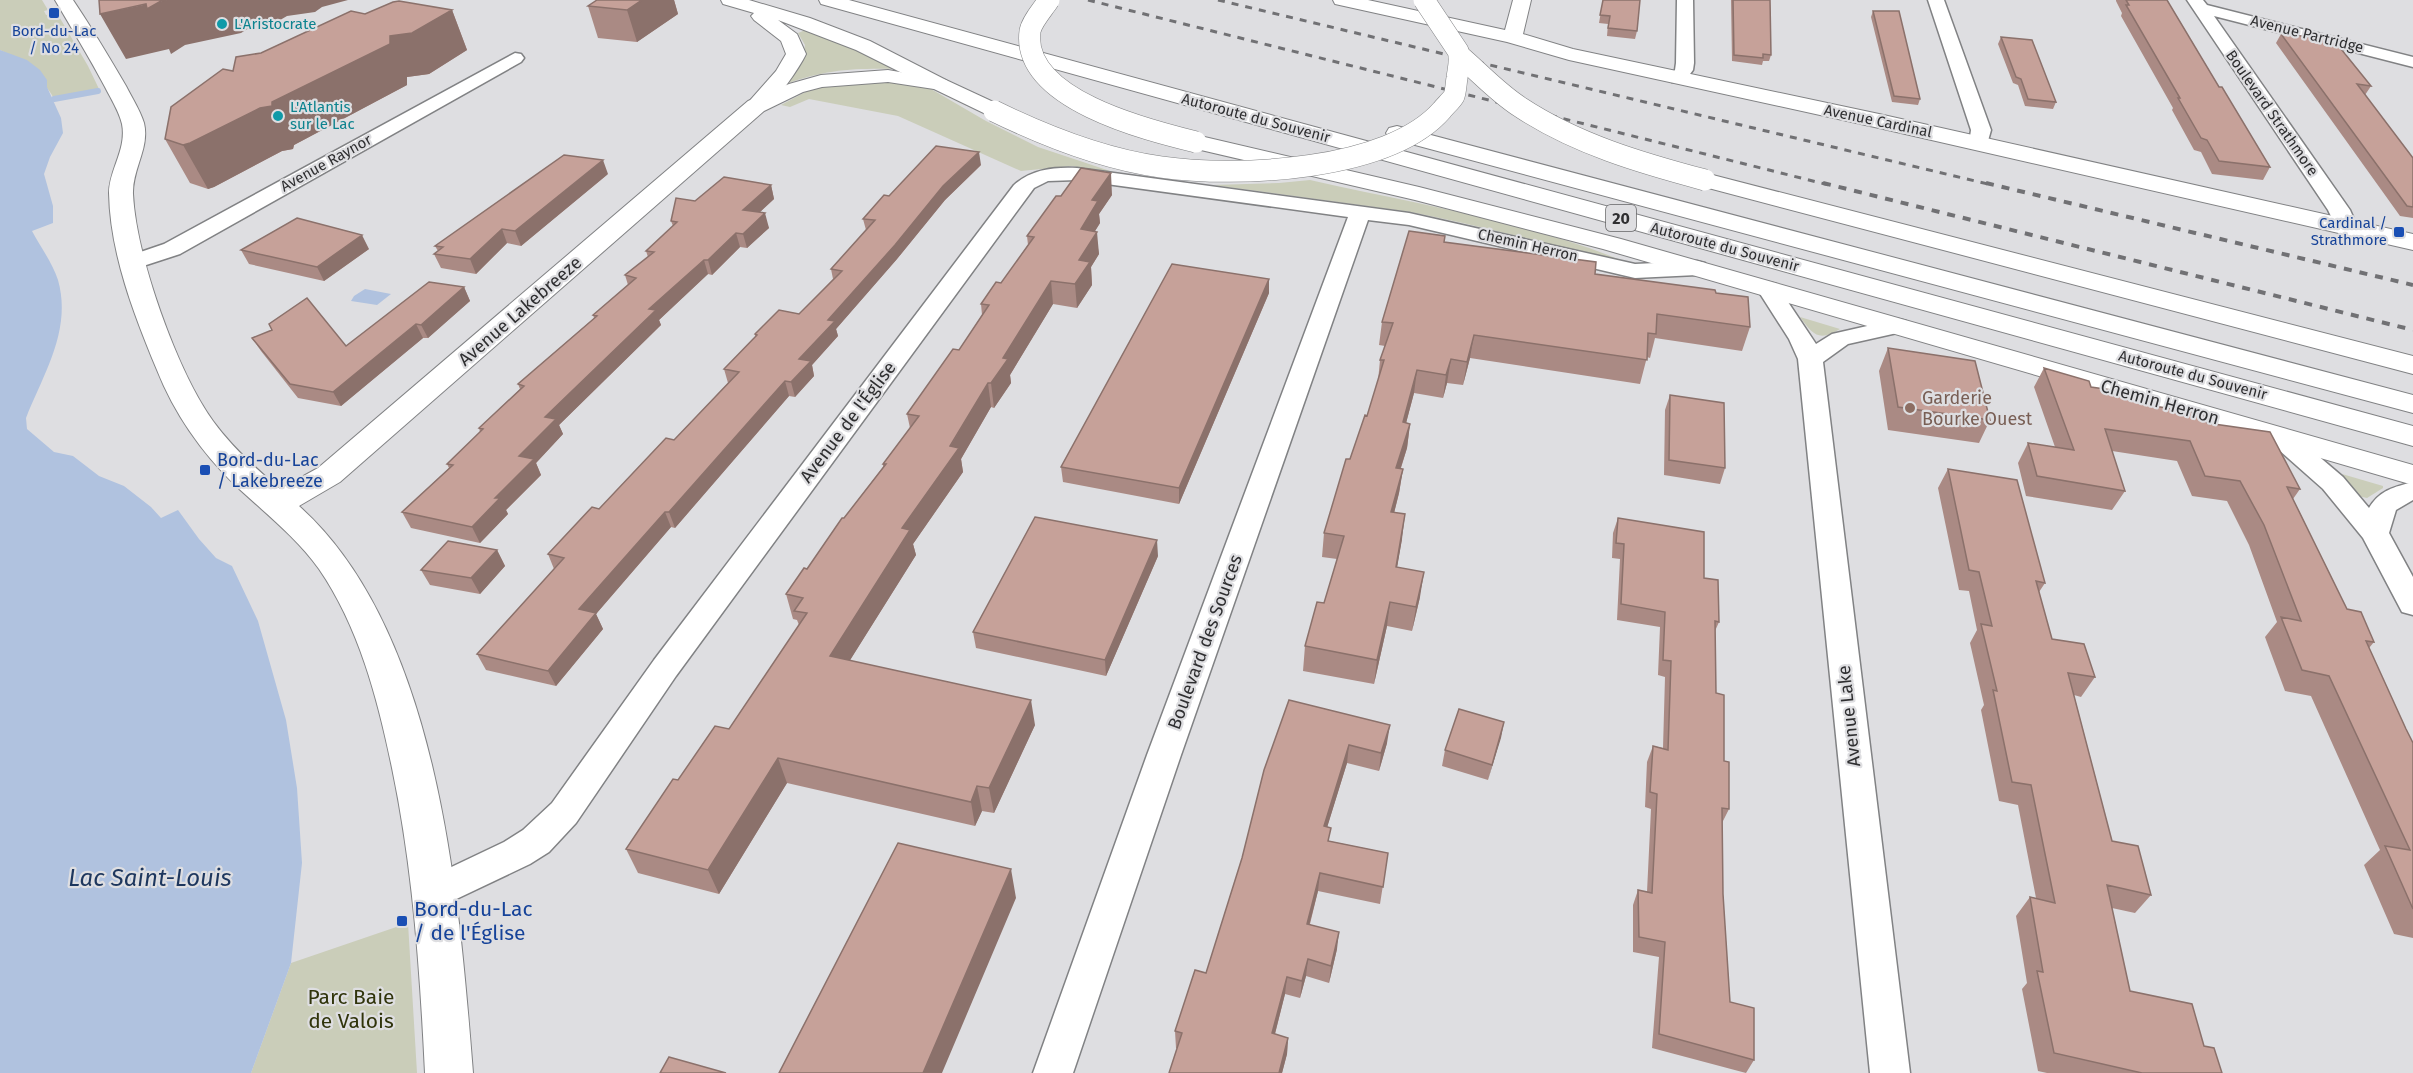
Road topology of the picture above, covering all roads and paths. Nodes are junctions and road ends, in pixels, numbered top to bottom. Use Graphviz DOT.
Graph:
graph roads {
  1 [pos="64,0"];
  2 [pos="828,0"];
  3 [pos="900,0"];
  4 [pos="1049,0"];
  5 [pos="1342,0"];
  6 [pos="1424,0"];
  7 [pos="1685,0"];
  8 [pos="1936,0"];
  9 [pos="739,3"];
  10 [pos="2198,4"];
  11 [pos="1521,7"];
  12 [pos="1459,26"];
  13 [pos="1511,37"];
  14 [pos="1460,56"];
  15 [pos="515,58"];
  16 [pos="2413,62"];
  17 [pos="1678,78"];
  18 [pos="939,84"];
  19 [pos="756,106"];
  20 [pos="1979,144"];
  21 [pos="1360,212"];
  22 [pos="2347,228"];
  23 [pos="2413,242"];
  24 [pos="134,262"];
  25 [pos="1697,268"];
  26 [pos="1768,288"];
  27 [pos="1898,326"];
  28 [pos="1810,359"];
  29 [pos="2413,365"];
  30 [pos="2413,404"];
  31 [pos="2413,436"];
  32 [pos="2280,437"];
  33 [pos="2413,475"];
  34 [pos="2413,491"];
  35 [pos="277,505"];
  36 [pos="2375,533"];
  37 [pos="2413,604"];
  38 [pos="435,892"];
  39 [pos="449,1073"];
  40 [pos="1053,1073"];
  41 [pos="1890,1073"];
  1 -- 24 [label="main road"];
  2 -- 31 [label="main road, Autoroute du Souvenir / 20"];
  3 -- 30 [label="main road, Autoroute du Souvenir / 20"];
  4 -- 25 [label="main road, Chemin Herron, bridge"];
  5 -- 12 [label="main road, Avenue Cardinal"];
  6 -- 14 [label="main road, bridge"];
  7 -- 17 [label="street"];
  8 -- 20 [label="street"];
  9 -- 18 [label="main road"];
  9 -- 19 [label="main road"];
  10 -- 16 [label="street, Avenue Partridge"];
  10 -- 22 [label="street, Boulevard Strathmore"];
  11 -- 12 [label="main road"];
  11 -- 13 [label="main road"];
  12 -- 13 [label="main road, Avenue Cardinal"];
  13 -- 17 [label="main road, Avenue Cardinal"];
  14 -- 18 [label="main road, bridge"];
  14 -- 29 [label="main road, bridge"];
  15 -- 24 [label="street, Avenue Raynor"];
  17 -- 20 [label="main road, Avenue Cardinal"];
  18 -- 19 [label="main road"];
  19 -- 35 [label="main road, Avenue Lakebreeze"];
  20 -- 22 [label="main road, Avenue Cardinal"];
  21 -- 25 [label="street, Chemin Herron"];
  21 -- 38 [label="street, Avenue de l'Église"];
  21 -- 40 [label="street, Boulevard des Sources"];
  22 -- 23 [label="main road, Avenue Cardinal"];
  24 -- 35 [label="main road"];
  25 -- 26 [label="main road, Chemin Herron"];
  26 -- 27 [label="main road, Chemin Herron"];
  26 -- 28 [label="street, Avenue Lake"];
  27 -- 28 [label="street"];
  27 -- 32 [label="main road, Chemin Herron"];
  28 -- 41 [label="street, Avenue Lake"];
  32 -- 33 [label="main road, Chemin Herron"];
  32 -- 36 [label="street"];
  34 -- 36 [label="street"];
  35 -- 38 [label="main road"];
  36 -- 37 [label="street"];
  38 -- 39 [label="main road"];
}
